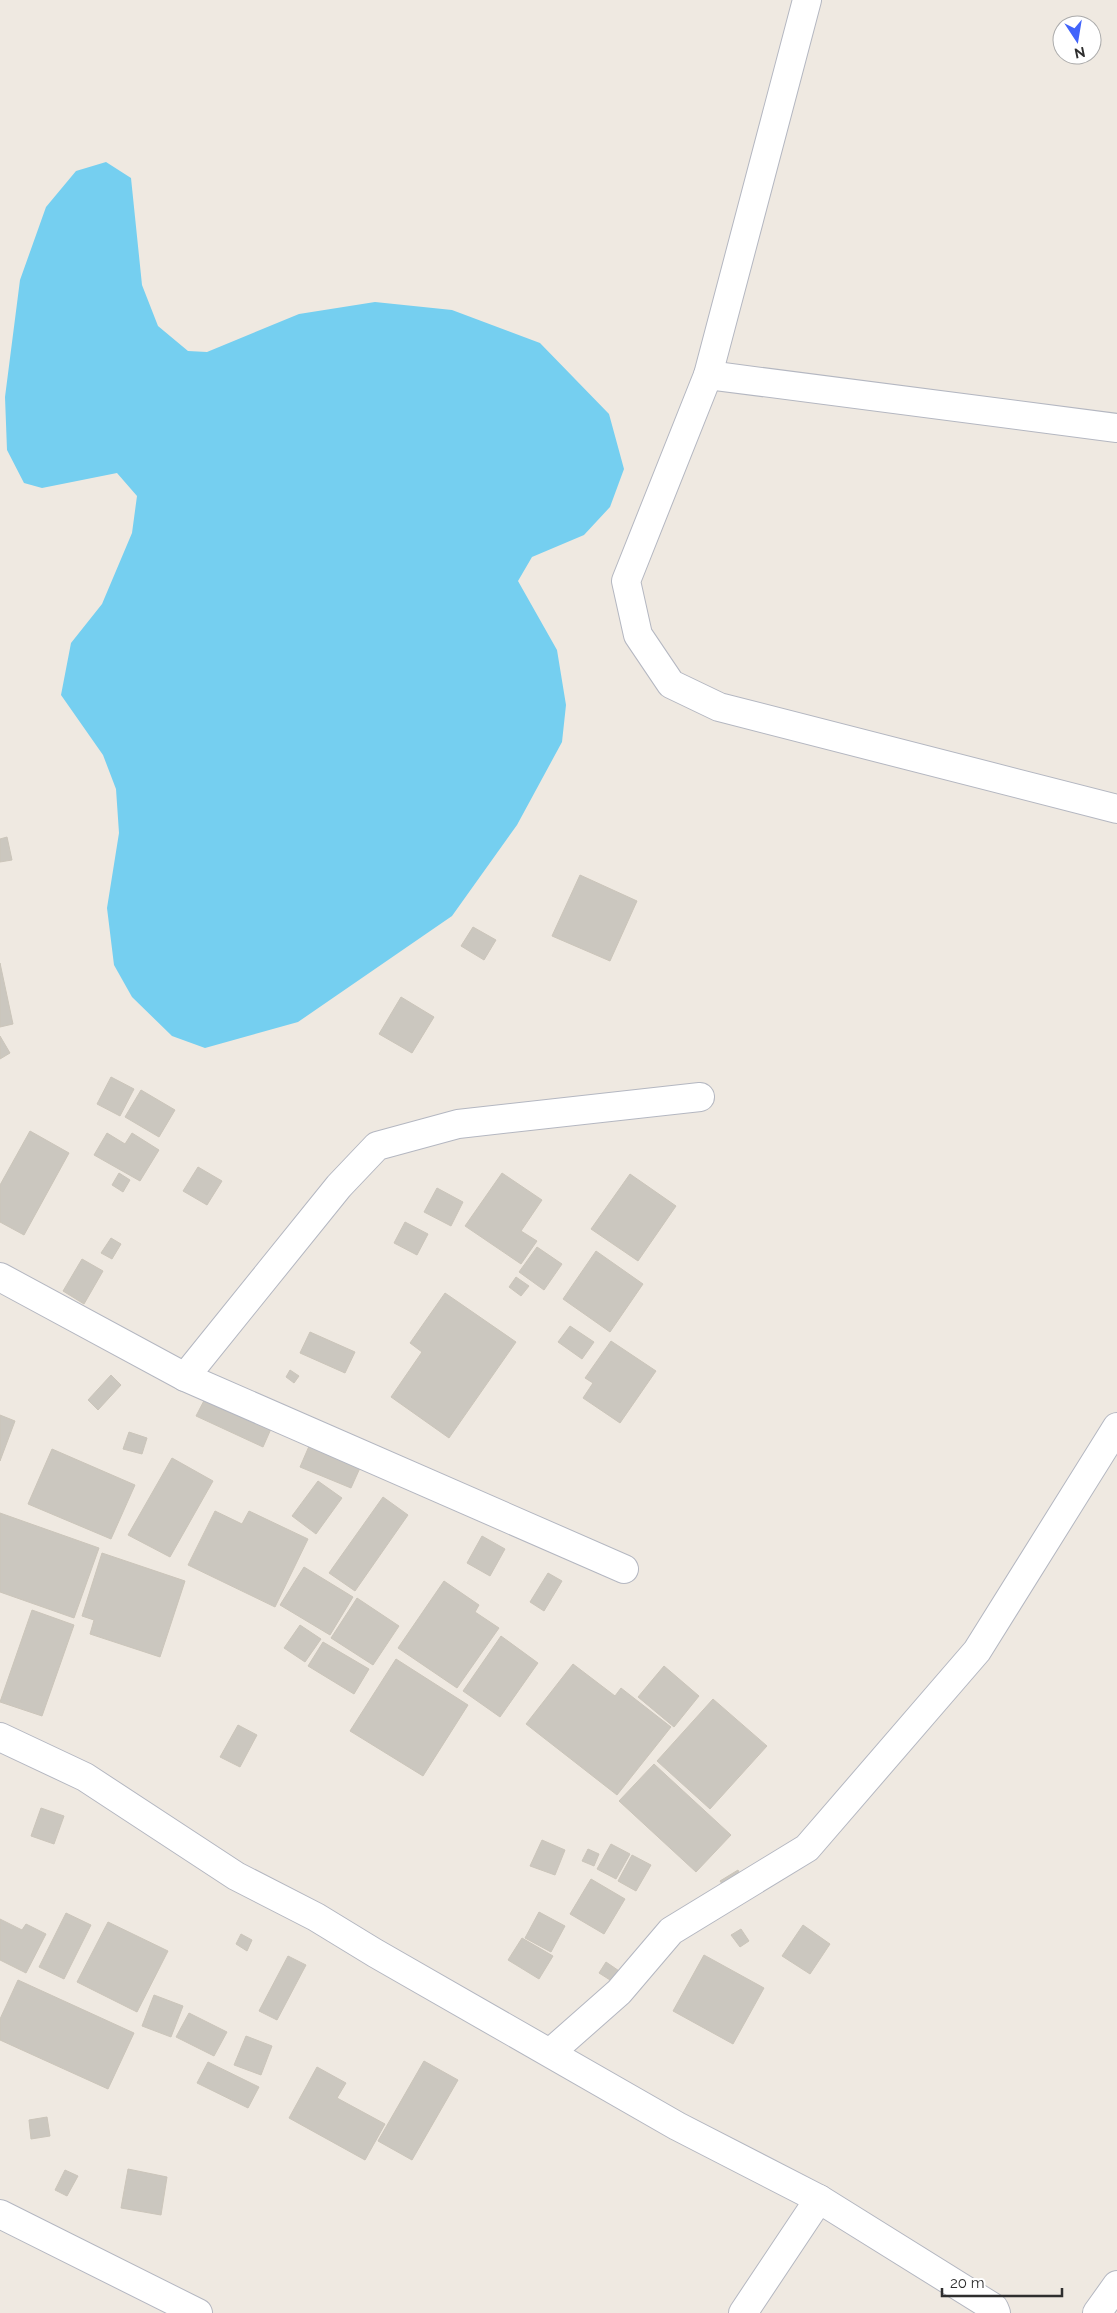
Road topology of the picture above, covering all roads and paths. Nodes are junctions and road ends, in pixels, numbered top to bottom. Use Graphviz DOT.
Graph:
graph roads {
  1 [pos="806,0"];
  2 [pos="708,375"];
  3 [pos="1117,428"];
  4 [pos="1117,809"];
  5 [pos="700,1097"];
  6 [pos="0,1278"];
  7 [pos="185,1377"];
  8 [pos="1117,1426"];
  9 [pos="624,1569"];
  10 [pos="0,1737"];
  11 [pos="551,2052"];
  12 [pos="819,2199"];
  13 [pos="0,2214"];
  14 [pos="1117,2285"];
  15 [pos="198,2313"];
  16 [pos="743,2313"];
  17 [pos="996,2313"];
  18 [pos="1097,2313"];
  1 -- 2 [label="street"];
  2 -- 3 [label="street"];
  2 -- 4 [label="street"];
  5 -- 7 [label="street"];
  6 -- 7 [label="street"];
  7 -- 9 [label="street"];
  8 -- 11 [label="street"];
  10 -- 11 [label="street"];
  11 -- 12 [label="street"];
  12 -- 16 [label="street"];
  12 -- 17 [label="street"];
  13 -- 15 [label="street"];
  14 -- 18 [label="street"];
}
